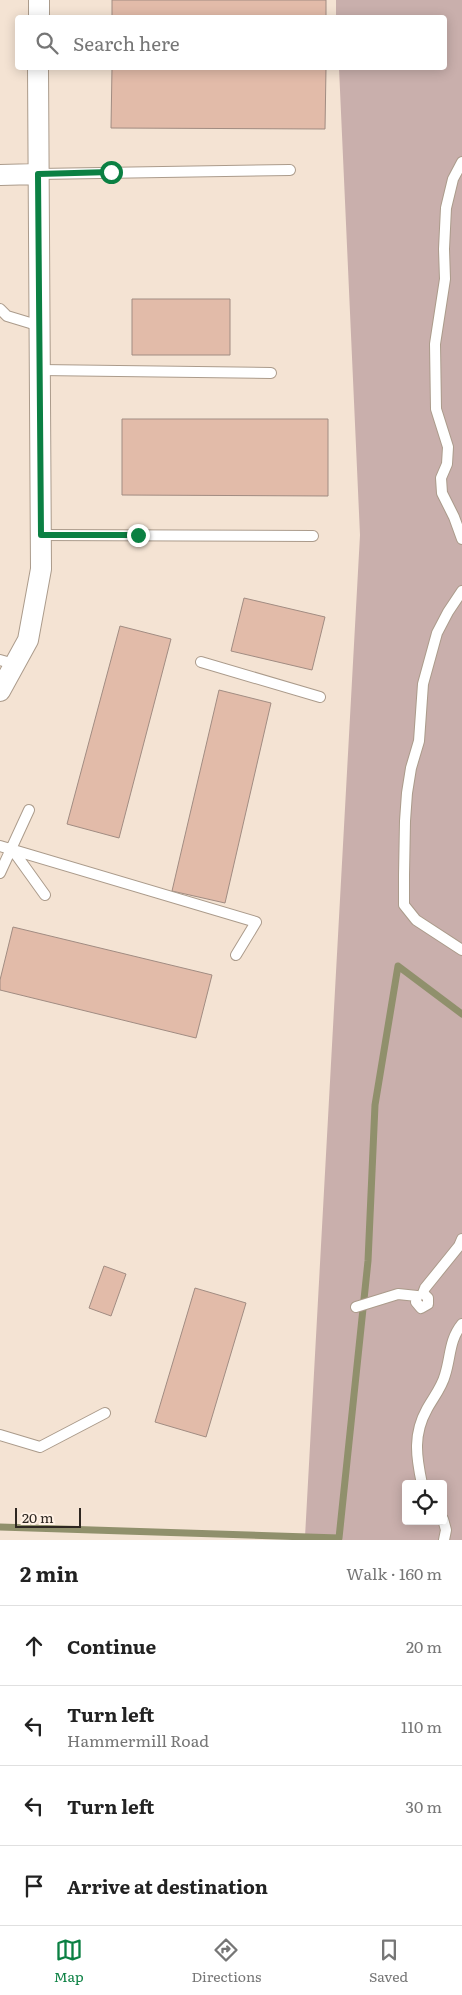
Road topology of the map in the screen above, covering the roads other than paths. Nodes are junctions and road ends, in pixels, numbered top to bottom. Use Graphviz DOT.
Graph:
graph roads {
  1 [pos="39,0"];
  2 [pos="39,15"];
  3 [pos="38,70"];
  4 [pos="462,162"];
  5 [pos="290,170"];
  6 [pos="38,174"];
  7 [pos="0,175"];
  8 [pos="0,310"];
  9 [pos="40,326"];
  10 [pos="40,370"];
  11 [pos="271,373"];
  12 [pos="41,535"];
  13 [pos="313,536"];
  14 [pos="462,539"];
  15 [pos="462,591"];
  16 [pos="7,662"];
  17 [pos="201,662"];
  18 [pos="0,691"];
  19 [pos="320,697"];
  20 [pos="29,810"];
  21 [pos="0,846"];
  22 [pos="12,849"];
  23 [pos="0,872"];
  24 [pos="45,895"];
  25 [pos="462,950"];
  26 [pos="236,956"];
  27 [pos="462,1239"];
  28 [pos="356,1307"];
  29 [pos="462,1324"];
  30 [pos="105,1413"];
  31 [pos="0,1435"];
  32 [pos="421,1480"];
  33 [pos="445,1525"];
  34 [pos="444,1540"];
  1 -- 2 [label="street"];
  3 -- 6 [label="street"];
  4 -- 14 [label="lane"];
  5 -- 6 [label="lane"];
  6 -- 7 [label="street"];
  6 -- 9 [label="street"];
  8 -- 9 [label="lane"];
  9 -- 10 [label="street"];
  10 -- 11 [label="lane"];
  10 -- 12 [label="street"];
  12 -- 13 [label="lane"];
  12 -- 16 [label="street"];
  15 -- 25 [label="lane"];
  16 -- 18 [label="street"];
  17 -- 19 [label="lane"];
  20 -- 22 [label="lane"];
  21 -- 22 [label="lane"];
  22 -- 23 [label="lane"];
  22 -- 24 [label="lane"];
  22 -- 26 [label="lane"];
  27 -- 28 [label="lane"];
  29 -- 32 [label="lane"];
  30 -- 31 [label="lane"];
  33 -- 34 [label="lane"];
}
